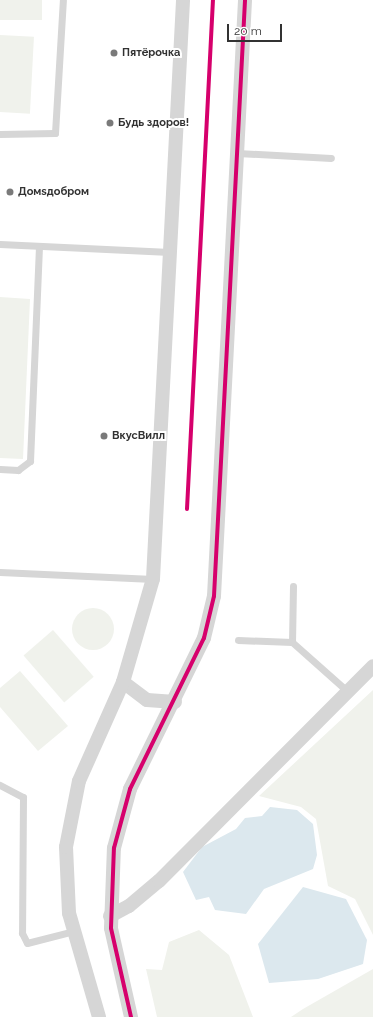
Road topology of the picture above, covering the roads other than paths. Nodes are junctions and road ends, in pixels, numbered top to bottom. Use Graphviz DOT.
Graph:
graph roads {
  1 [pos="63,0"];
  2 [pos="183,0"];
  3 [pos="245,0"];
  4 [pos="0,134"];
  5 [pos="237,153"];
  6 [pos="331,158"];
  7 [pos="0,244"];
  8 [pos="39,246"];
  9 [pos="170,252"];
  10 [pos="0,469"];
  11 [pos="0,572"];
  12 [pos="153,579"];
  13 [pos="293,586"];
  14 [pos="238,640"];
  15 [pos="292,642"];
  16 [pos="373,666"];
  17 [pos="123,682"];
  18 [pos="347,691"];
  19 [pos="175,702"];
  20 [pos="0,786"];
  21 [pos="110,916"];
  22 [pos="74,931"];
  23 [pos="99,1017"];
  24 [pos="131,1017"];
  1 -- 4 [label="lane"];
  2 -- 9 [label="street"];
  3 -- 5 [label="street"];
  5 -- 6 [label="lane"];
  5 -- 19 [label="street"];
  7 -- 8 [label="lane"];
  8 -- 9 [label="lane"];
  8 -- 10 [label="lane"];
  9 -- 12 [label="street"];
  11 -- 12 [label="lane"];
  12 -- 17 [label="street"];
  13 -- 15 [label="lane"];
  14 -- 15 [label="lane"];
  15 -- 18 [label="lane"];
  16 -- 18 [label="street"];
  17 -- 19 [label="street"];
  17 -- 22 [label="street"];
  18 -- 21 [label="street"];
  19 -- 21 [label="street"];
  20 -- 22 [label="lane"];
  21 -- 24 [label="street"];
  22 -- 23 [label="street"];
}
